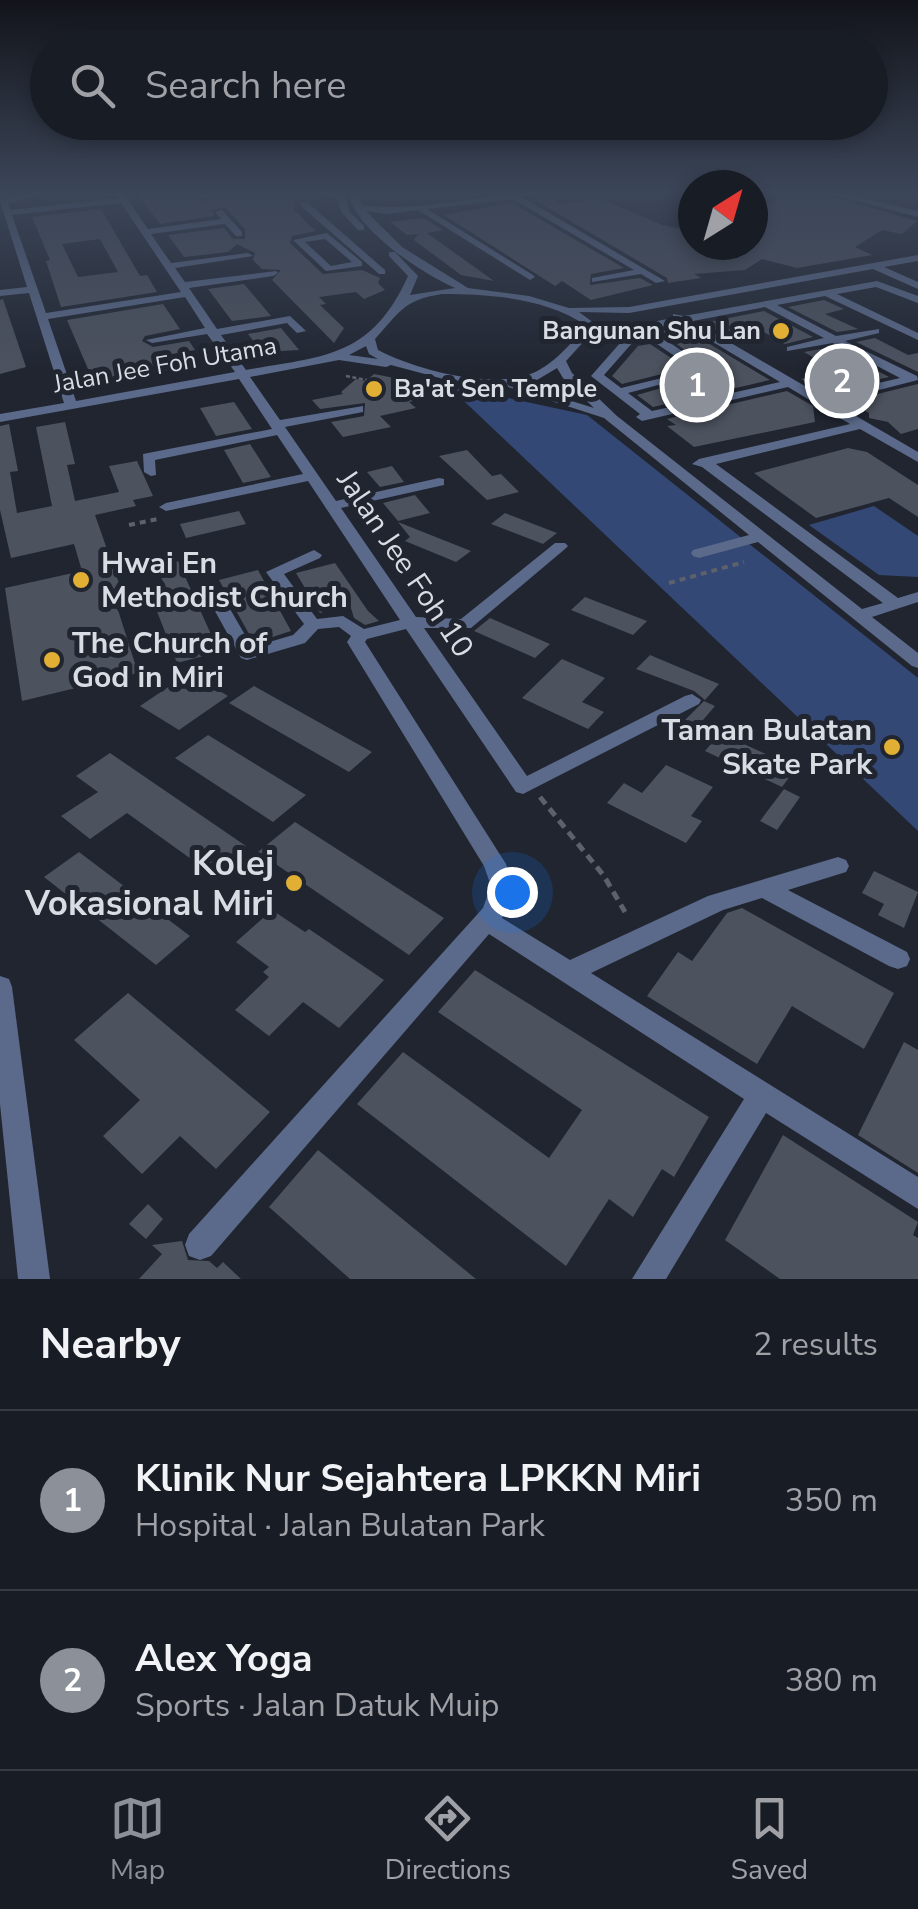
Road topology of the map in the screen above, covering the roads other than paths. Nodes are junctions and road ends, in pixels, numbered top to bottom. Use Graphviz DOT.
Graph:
graph roads {
  1 [pos="20,253"];
  2 [pos="160,253"];
  3 [pos="312,253"];
  4 [pos="349,253"];
  5 [pos="357,253"];
  6 [pos="392,253"];
  7 [pos="405,253"];
  8 [pos="491,253"];
  9 [pos="612,253"];
  10 [pos="248,256"];
  11 [pos="918,258"];
  12 [pos="169,266"];
  13 [pos="874,266"];
  14 [pos="643,271"];
  15 [pos="382,272"];
  16 [pos="273,273"];
  17 [pos="530,277"];
  18 [pos="595,280"];
  19 [pos="660,281"];
  20 [pos="918,286"];
  21 [pos="33,289"];
  22 [pos="184,290"];
  23 [pos="470,290"];
  24 [pos="88,291"];
  25 [pos="826,292"];
  26 [pos="0,294"];
  27 [pos="918,300"];
  28 [pos="402,302"];
  29 [pos="765,303"];
  30 [pos="660,304"];
  31 [pos="96,308"];
  32 [pos="565,308"];
  33 [pos="629,310"];
  34 [pos="42,316"];
  35 [pos="681,319"];
  36 [pos="593,326"];
  37 [pos="640,327"];
  38 [pos="301,331"];
  39 [pos="875,331"];
  40 [pos="211,332"];
  41 [pos="918,337"];
  42 [pos="370,339"];
  43 [pos="834,339"];
  44 [pos="152,340"];
  45 [pos="791,349"];
  46 [pos="338,357"];
  47 [pos="560,361"];
  48 [pos="397,364"];
  49 [pos="241,374"];
  50 [pos="914,378"];
  51 [pos="490,381"];
  52 [pos="788,383"];
  53 [pos="618,392"];
  54 [pos="820,401"];
  55 [pos="70,405"];
  56 [pos="358,410"];
  57 [pos="650,415"];
  58 [pos="0,418"];
  59 [pos="614,421"];
  60 [pos="861,425"];
  61 [pos="278,428"];
  62 [pos="918,458"];
  63 [pos="704,462"];
  64 [pos="674,470"];
  65 [pos="151,472"];
  66 [pos="312,476"];
  67 [pos="439,482"];
  68 [pos="332,506"];
  69 [pos="166,507"];
  70 [pos="761,537"];
  71 [pos="560,546"];
  72 [pos="699,552"];
  73 [pos="314,555"];
  74 [pos="209,586"];
  75 [pos="918,597"];
  76 [pos="895,604"];
  77 [pos="859,616"];
  78 [pos="411,622"];
  79 [pos="312,625"];
  80 [pos="361,635"];
  81 [pos="918,662"];
  82 [pos="692,700"];
  83 [pos="838,866"];
  84 [pos="768,890"];
  85 [pos="487,920"];
  86 [pos="898,958"];
  87 [pos="568,972"];
  88 [pos="0,987"];
  89 [pos="762,1095"];
  90 [pos="918,1194"];
  91 [pos="200,1245"];
  92 [pos="34,1279"];
  93 [pos="648,1279"];
  1 -- 21 [label="street"];
  2 -- 12 [label="street, Jalan Jee Foh 10"];
  3 -- 4 [label="street"];
  5 -- 15 [label="street"];
  6 -- 28 [label="street"];
  7 -- 23 [label="street"];
  8 -- 17 [label="street"];
  9 -- 14 [label="street"];
  10 -- 12 [label="street"];
  11 -- 13 [label="street"];
  12 -- 22 [label="street, Jalan Jee Foh 10"];
  13 -- 20 [label="street"];
  13 -- 30 [label="street"];
  14 -- 18 [label="street"];
  14 -- 19 [label="street"];
  16 -- 22 [label="street"];
  21 -- 26 [label="street"];
  21 -- 34 [label="street"];
  22 -- 31 [label="street"];
  22 -- 40 [label="street, Jalan Jee Foh 10"];
  23 -- 28 [label="street"];
  23 -- 32 [label="street"];
  24 -- 31 [label="street"];
  25 -- 27 [label="street"];
  25 -- 29 [label="street"];
  25 -- 41 [label="street"];
  28 -- 42 [label="street"];
  29 -- 35 [label="street"];
  29 -- 43 [label="street"];
  30 -- 33 [label="street"];
  30 -- 35 [label="street"];
  31 -- 34 [label="street"];
  32 -- 33 [label="street"];
  32 -- 36 [label="street"];
  33 -- 36 [label="street"];
  34 -- 55 [label="street"];
  35 -- 37 [label="street"];
  35 -- 52 [label="street"];
  36 -- 47 [label="street"];
  37 -- 53 [label="street"];
  37 -- 53 [label="street"];
  38 -- 40 [label="street"];
  39 -- 43 [label="street"];
  40 -- 44 [label="street"];
  40 -- 49 [label="street, Jalan Jee Foh 10"];
  42 -- 46 [label="street"];
  42 -- 48 [label="street"];
  43 -- 45 [label="street"];
  43 -- 50 [label="street"];
  46 -- 48 [label="street"];
  46 -- 49 [label="street, Jalan Jee Foh Utama"];
  47 -- 51 [label="street"];
  47 -- 59 [label="street"];
  48 -- 51 [label="street"];
  49 -- 55 [label="street, Jalan Jee Foh Utama"];
  49 -- 61 [label="street, Jalan Jee Foh 10"];
  50 -- 54 [label="street"];
  51 -- 59 [label="street"];
  52 -- 54 [label="street"];
  52 -- 57 [label="street"];
  53 -- 57 [label="street"];
  54 -- 60 [label="street"];
  55 -- 58 [label="street, Jalan Jee Foh Utama"];
  56 -- 61 [label="street"];
  57 -- 59 [label="street"];
  59 -- 64 [label="street"];
  60 -- 62 [label="street"];
  60 -- 63 [label="street"];
  61 -- 65 [label="street"];
  61 -- 66 [label="street, Jalan Jee Foh 10"];
  63 -- 64 [label="street"];
  63 -- 76 [label="street"];
  64 -- 70 [label="street"];
  66 -- 68 [label="street, Jalan Jee Foh 10"];
  66 -- 69 [label="street"];
  67 -- 68 [label="street"];
  68 -- 78 [label="street, Jalan Jee Foh 10"];
  70 -- 72 [label="street"];
  70 -- 77 [label="street"];
  71 -- 78 [label="street"];
  73 -- 79 [label="street"];
  74 -- 79 [label="street"];
  75 -- 76 [label="street"];
  76 -- 77 [label="street"];
  77 -- 81 [label="street"];
  78 -- 80 [label="street"];
  78 -- 82 [label="street, Jalan Jee Foh 10"];
  79 -- 80 [label="street"];
  80 -- 85 [label="street"];
  83 -- 84 [label="street"];
  84 -- 86 [label="street"];
  84 -- 87 [label="street"];
  85 -- 87 [label="street"];
  85 -- 91 [label="street"];
  87 -- 89 [label="street"];
  88 -- 92 [label="street"];
  89 -- 90 [label="street"];
  89 -- 93 [label="street"];
}
